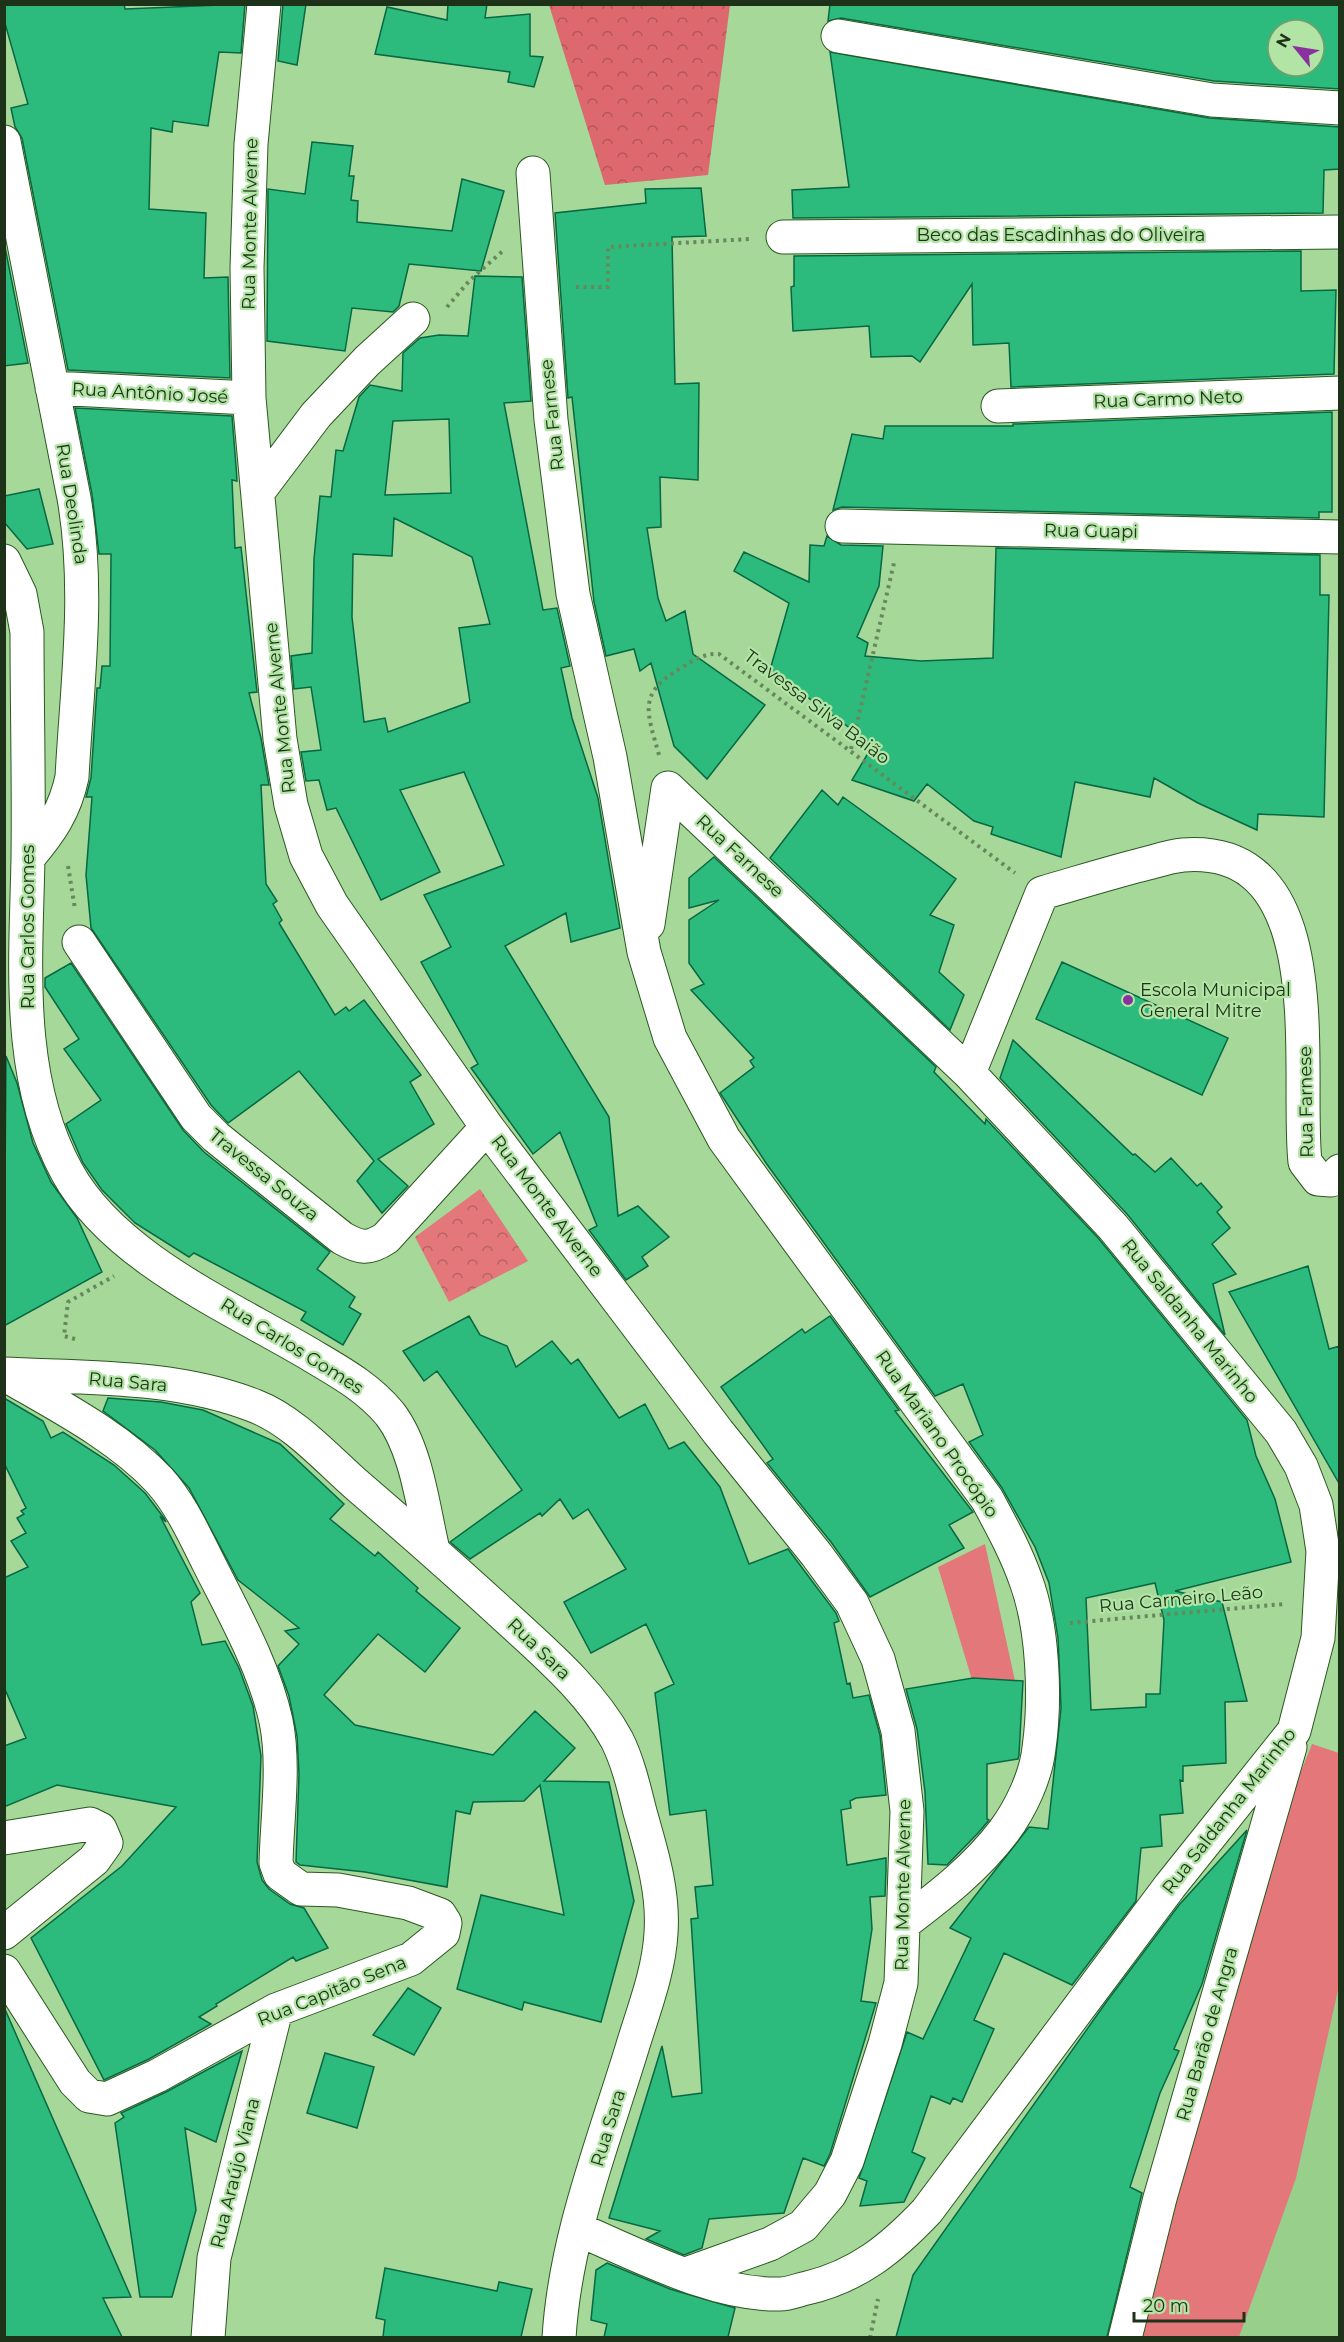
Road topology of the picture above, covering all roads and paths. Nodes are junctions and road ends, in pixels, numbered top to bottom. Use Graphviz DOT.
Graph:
graph roads {
  1 [pos="264,4"];
  2 [pos="838,36"];
  3 [pos="1340,108"];
  4 [pos="4,142"];
  5 [pos="533,173"];
  6 [pos="1340,232"];
  7 [pos="783,237"];
  8 [pos="540,287"];
  9 [pos="413,320"];
  10 [pos="52,388"];
  11 [pos="1340,393"];
  12 [pos="249,398"];
  13 [pos="998,406"];
  14 [pos="258,492"];
  15 [pos="842,526"];
  16 [pos="1340,537"];
  17 [pos="896,552"];
  18 [pos="4,561"];
  19 [pos="851,749"];
  20 [pos="668,789"];
  21 [pos="28,858"];
  22 [pos="1042,893"];
  23 [pos="79,942"];
  24 [pos="644,952"];
  25 [pos="969,1073"];
  26 [pos="487,1127"];
  27 [pos="1329,1175"];
  28 [pos="145,1258"];
  29 [pos="4,1374"];
  30 [pos="93,1378"];
  31 [pos="433,1550"];
  32 [pos="1322,1586"];
  33 [pos="1037,1626"];
  34 [pos="1294,1731"];
  35 [pos="4,1838"];
  36 [pos="904,1923"];
  37 [pos="4,1933"];
  38 [pos="4,1971"];
  39 [pos="276,2010"];
  40 [pos="577,2229"];
  41 [pos="686,2274"];
  42 [pos="208,2337"];
  43 [pos="560,2337"];
  44 [pos="1125,2337"];
  1 -- 12 [label="street, Rua Monte Alverne"];
  2 -- 3 [label="street"];
  4 -- 10 [label="street, Rua Deolinda"];
  5 -- 8 [label="street, Rua Farnese"];
  6 -- 7 [label="street, Beco das Escadinhas do Oliveira"];
  7 -- 8 [label="path"];
  8 -- 24 [label="street, Rua Farnese"];
  9 -- 14 [label="street"];
  10 -- 12 [label="street, Rua Antônio José"];
  10 -- 21 [label="street, Rua Deolinda"];
  11 -- 13 [label="street, Rua Carmo Neto"];
  12 -- 14 [label="street, Rua Monte Alverne"];
  14 -- 26 [label="street, Rua Monte Alverne"];
  15 -- 16 [label="street, Rua Guapi"];
  17 -- 19 [label="path"];
  18 -- 21 [label="street, Rua Carlos Gomes"];
  19 -- 20 [label="path, Travessa Silva Baião"];
  19 -- 22 [label="path, Travessa Silva Baião"];
  20 -- 24 [label="street"];
  20 -- 25 [label="street, Rua Farnese"];
  21 -- 28 [label="street, Rua Carlos Gomes"];
  22 -- 25 [label="street"];
  22 -- 27 [label="street, Rua Farnese"];
  23 -- 26 [label="street, Travessa Souza"];
  24 -- 33 [label="street, Rua Mariano Procópio"];
  25 -- 32 [label="street, Rua Saldanha Marinho"];
  26 -- 36 [label="street, Rua Monte Alverne"];
  28 -- 30 [label="path"];
  28 -- 31 [label="street, Rua Carlos Gomes"];
  29 -- 30 [label="street, Rua Sara"];
  29 -- 39 [label="street, Rua Capitão Sena"];
  30 -- 31 [label="street, Rua Sara"];
  31 -- 40 [label="street, Rua Sara"];
  32 -- 33 [label="path, Rua Carneiro Leão"];
  32 -- 34 [label="street, Rua Saldanha Marinho"];
  33 -- 36 [label="street, Rua Mariano Procópio"];
  34 -- 41 [label="street, Rua Saldanha Marinho"];
  34 -- 44 [label="street, Rua Barão de Angra"];
  35 -- 37 [label="street"];
  36 -- 41 [label="street, Rua Monte Alverne"];
  38 -- 39 [label="street, Rua Capitão Sena"];
  39 -- 42 [label="street, Rua Araújo Viana"];
  40 -- 41 [label="street, Rua Saldanha Marinho"];
  40 -- 43 [label="street, Rua Sara"];
}
